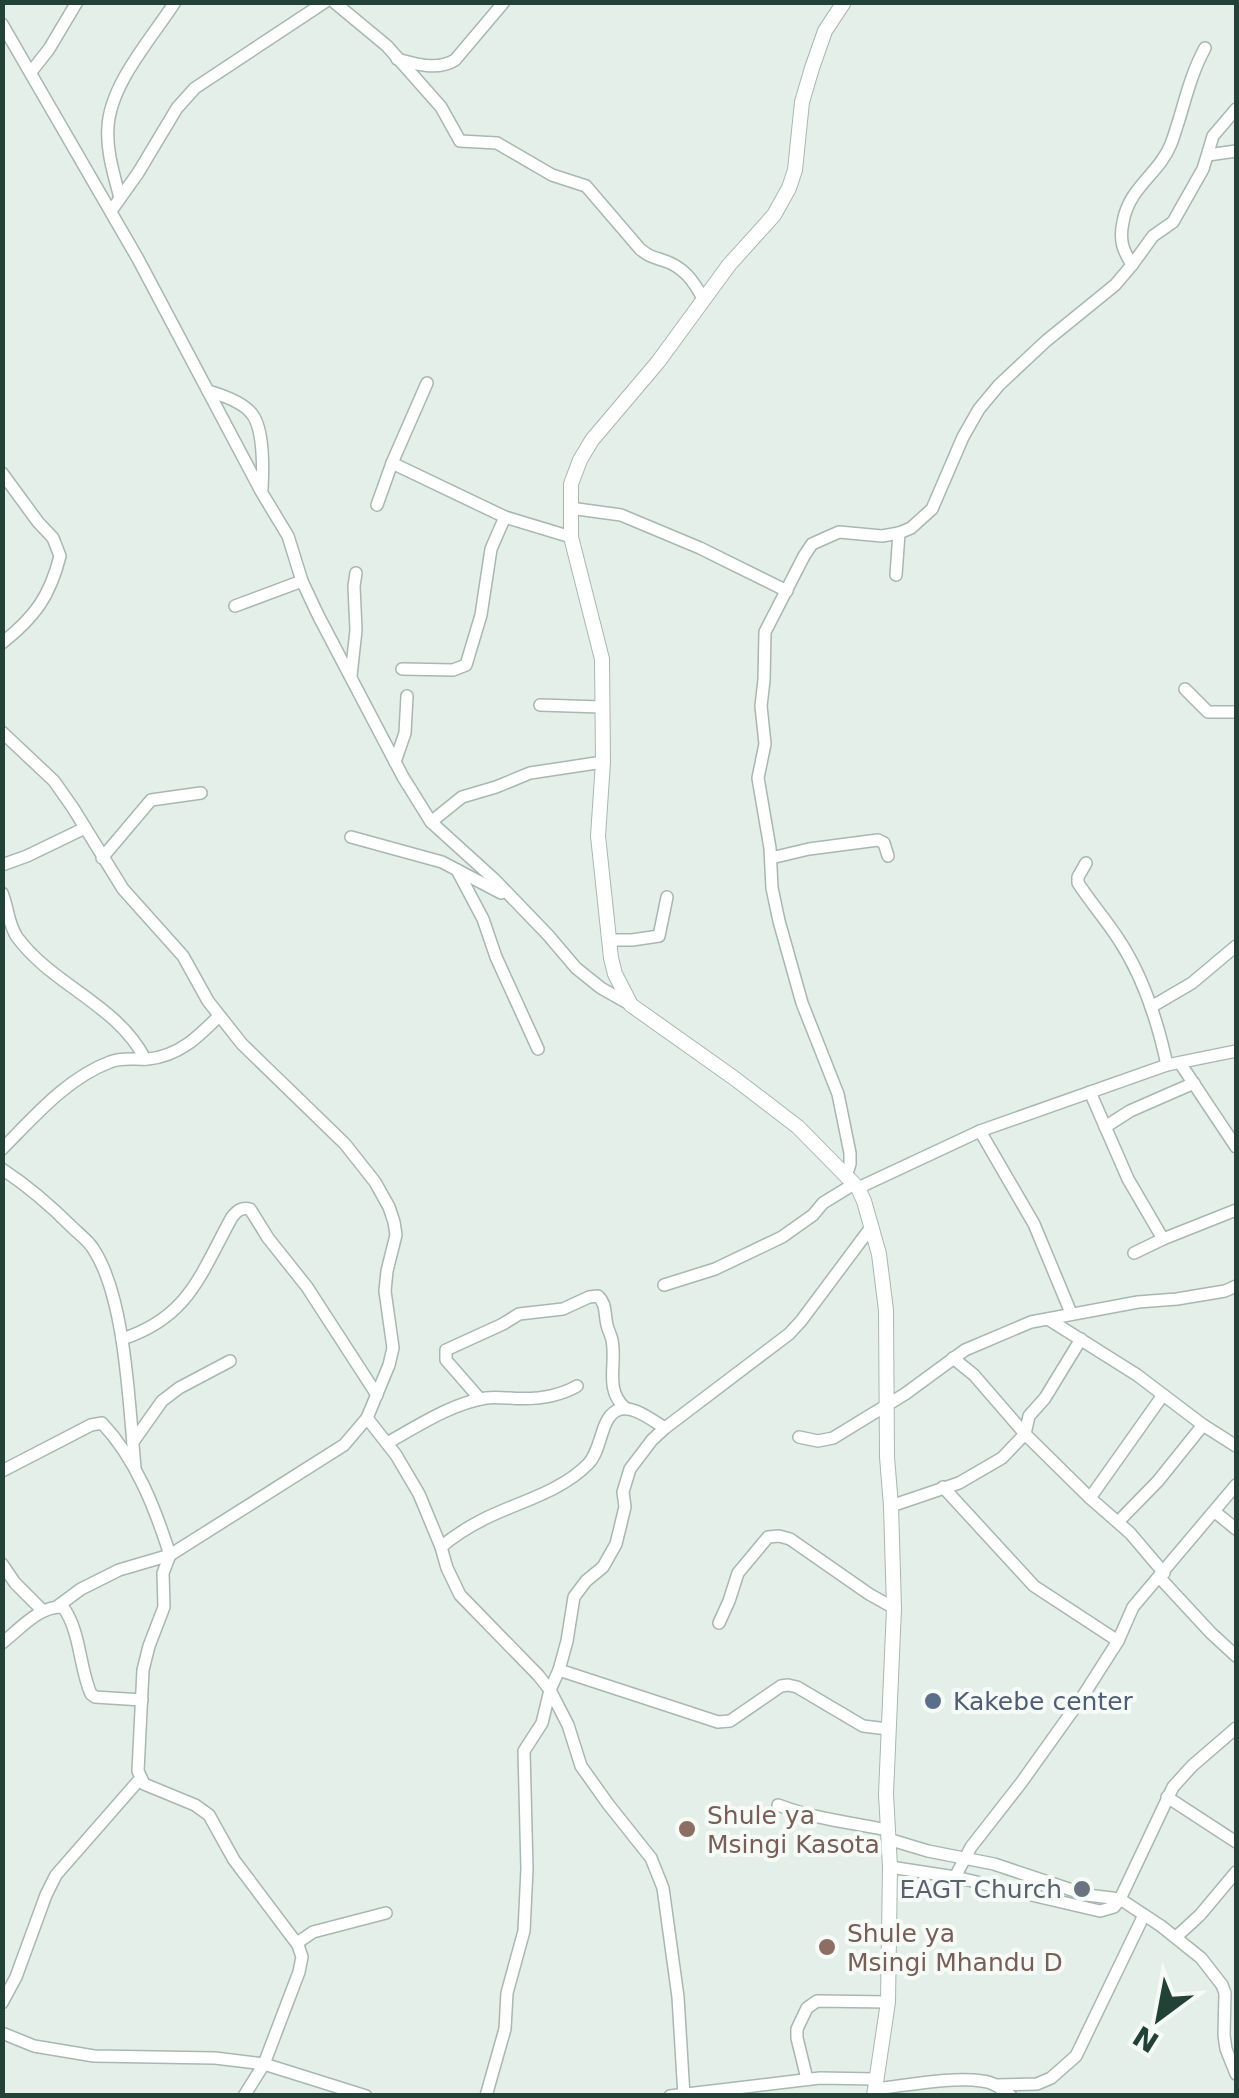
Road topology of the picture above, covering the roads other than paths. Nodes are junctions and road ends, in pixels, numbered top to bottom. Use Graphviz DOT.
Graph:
graph roads {
  1 [pos="77,2"];
  2 [pos="175,2"];
  3 [pos="324,2"];
  4 [pos="334,2"];
  5 [pos="504,2"];
  6 [pos="844,2"];
  7 [pos="2,24"];
  8 [pos="1204,48"];
  9 [pos="397,59"];
  10 [pos="31,72"];
  11 [pos="1236,110"];
  12 [pos="1236,151"];
  13 [pos="1208,155"];
  14 [pos="120,198"];
  15 [pos="111,211"];
  16 [pos="1132,266"];
  17 [pos="703,299"];
  18 [pos="427,383"];
  19 [pos="208,391"];
  20 [pos="392,463"];
  21 [pos="2,473"];
  22 [pos="262,494"];
  23 [pos="376,505"];
  24 [pos="570,508"];
  25 [pos="505,517"];
  26 [pos="899,533"];
  27 [pos="571,538"];
  28 [pos="356,572"];
  29 [pos="896,576"];
  30 [pos="302,580"];
  31 [pos="787,590"];
  32 [pos="235,606"];
  33 [pos="2,643"];
  34 [pos="402,669"];
  35 [pos="351,676"];
  36 [pos="1185,690"];
  37 [pos="407,696"];
  38 [pos="540,706"];
  39 [pos="601,708"];
  40 [pos="1236,712"];
  41 [pos="2,732"];
  42 [pos="394,762"];
  43 [pos="603,762"];
  44 [pos="201,792"];
  45 [pos="432,822"];
  46 [pos="85,828"];
  47 [pos="351,837"];
  48 [pos="888,856"];
  49 [pos="102,858"];
  50 [pos="770,858"];
  51 [pos="1086,864"];
  52 [pos="2,865"];
  53 [pos="457,870"];
  54 [pos="2,893"];
  55 [pos="668,896"];
  56 [pos="513,900"];
  57 [pos="609,940"];
  58 [pos="1236,946"];
  59 [pos="631,1005"];
  60 [pos="1151,1007"];
  61 [pos="219,1016"];
  62 [pos="538,1049"];
  63 [pos="1236,1051"];
  64 [pos="145,1059"];
  65 [pos="1174,1064"];
  66 [pos="1194,1083"];
  67 [pos="1090,1092"];
  68 [pos="1105,1127"];
  69 [pos="980,1131"];
  70 [pos="1236,1147"];
  71 [pos="2,1149"];
  72 [pos="2,1168"];
  73 [pos="852,1183"];
  74 [pos="1236,1210"];
  75 [pos="872,1226"];
  76 [pos="1163,1239"];
  77 [pos="1134,1253"];
  78 [pos="664,1285"];
  79 [pos="1236,1286"];
  80 [pos="1071,1314"];
  81 [pos="1048,1319"];
  82 [pos="122,1339"];
  83 [pos="1081,1339"];
  84 [pos="953,1358"];
  85 [pos="230,1361"];
  86 [pos="577,1386"];
  87 [pos="377,1395"];
  88 [pos="1163,1395"];
  89 [pos="480,1399"];
  90 [pos="886,1404"];
  91 [pos="625,1408"];
  92 [pos="367,1418"];
  93 [pos="1203,1425"];
  94 [pos="665,1428"];
  95 [pos="1025,1434"];
  96 [pos="800,1437"];
  97 [pos="132,1442"];
  98 [pos="387,1443"];
  99 [pos="1236,1446"];
  100 [pos="135,1468"];
  101 [pos="2,1471"];
  102 [pos="1236,1485"];
  103 [pos="943,1487"];
  104 [pos="1090,1498"];
  105 [pos="891,1506"];
  106 [pos="1215,1512"];
  107 [pos="1118,1522"];
  108 [pos="1236,1529"];
  109 [pos="441,1547"];
  110 [pos="170,1555"];
  111 [pos="2,1564"];
  112 [pos="1162,1576"];
  113 [pos="58,1606"];
  114 [pos="894,1608"];
  115 [pos="43,1611"];
  116 [pos="719,1623"];
  117 [pos="1118,1641"];
  118 [pos="2,1643"];
  119 [pos="1236,1656"];
  120 [pos="559,1670"];
  121 [pos="550,1690"];
  122 [pos="142,1700"];
  123 [pos="1236,1728"];
  124 [pos="888,1730"];
  125 [pos="140,1778"];
  126 [pos="1168,1797"];
  127 [pos="778,1805"];
  128 [pos="887,1834"];
  129 [pos="1236,1842"];
  130 [pos="965,1858"];
  131 [pos="890,1868"];
  132 [pos="1236,1872"];
  133 [pos="954,1877"];
  134 [pos="1120,1899"];
  135 [pos="386,1912"];
  136 [pos="1144,1915"];
  137 [pos="1176,1937"];
  138 [pos="297,1943"];
  139 [pos="888,2002"];
  140 [pos="2,2003"];
  141 [pos="2,2032"];
  142 [pos="264,2064"];
  143 [pos="1236,2074"];
  144 [pos="807,2079"];
  145 [pos="997,2085"];
  146 [pos="874,2088"];
  147 [pos="1036,2090"];
  148 [pos="679,2095"];
  149 [pos="244,2096"];
  150 [pos="366,2096"];
  151 [pos="486,2096"];
  152 [pos="1012,2096"];
  1 -- 10 [label="street"];
  2 -- 14 [label="street"];
  3 -- 14 [label="street"];
  4 -- 9 [label="street"];
  5 -- 9 [label="street"];
  6 -- 17 [label="street"];
  7 -- 10 [label="street"];
  8 -- 16 [label="street"];
  9 -- 17 [label="street"];
  10 -- 15 [label="street"];
  11 -- 13 [label="street"];
  12 -- 13 [label="street"];
  13 -- 16 [label="street"];
  14 -- 15 [label="street"];
  15 -- 19 [label="street"];
  16 -- 26 [label="street"];
  17 -- 24 [label="street"];
  18 -- 20 [label="street"];
  19 -- 22 [label="street"];
  19 -- 22 [label="street"];
  20 -- 23 [label="street"];
  20 -- 25 [label="street"];
  21 -- 33 [label="street"];
  22 -- 30 [label="street"];
  24 -- 27 [label="street"];
  24 -- 31 [label="street"];
  25 -- 27 [label="street"];
  25 -- 34 [label="street"];
  26 -- 29 [label="street"];
  26 -- 31 [label="street"];
  27 -- 39 [label="street"];
  28 -- 35 [label="street"];
  30 -- 32 [label="street"];
  30 -- 35 [label="street"];
  31 -- 50 [label="street"];
  35 -- 42 [label="street"];
  36 -- 40 [label="street"];
  37 -- 42 [label="street"];
  38 -- 39 [label="street"];
  39 -- 43 [label="street"];
  41 -- 46 [label="street"];
  42 -- 45 [label="street"];
  43 -- 45 [label="street"];
  43 -- 57 [label="street"];
  44 -- 49 [label="street"];
  45 -- 56 [label="street"];
  46 -- 49 [label="street"];
  46 -- 52 [label="street"];
  47 -- 53 [label="street"];
  48 -- 50 [label="street"];
  49 -- 61 [label="street"];
  50 -- 73 [label="street"];
  51 -- 60 [label="street"];
  53 -- 56 [label="street"];
  53 -- 62 [label="street"];
  54 -- 64 [label="street"];
  55 -- 57 [label="street"];
  56 -- 59 [label="street"];
  57 -- 59 [label="street"];
  58 -- 60 [label="street"];
  59 -- 73 [label="street"];
  60 -- 65 [label="street"];
  61 -- 64 [label="street"];
  61 -- 87 [label="street"];
  63 -- 65 [label="street"];
  64 -- 71 [label="street"];
  65 -- 66 [label="street"];
  65 -- 67 [label="street"];
  66 -- 68 [label="street"];
  66 -- 70 [label="street"];
  67 -- 68 [label="street"];
  67 -- 69 [label="street"];
  68 -- 76 [label="street"];
  69 -- 73 [label="street"];
  69 -- 80 [label="street"];
  72 -- 82 [label="street"];
  73 -- 75 [label="street"];
  73 -- 78 [label="street"];
  74 -- 76 [label="street"];
  75 -- 90 [label="street"];
  75 -- 94 [label="street"];
  76 -- 77 [label="street"];
  79 -- 80 [label="street"];
  80 -- 81 [label="street"];
  81 -- 83 [label="street"];
  81 -- 84 [label="street"];
  82 -- 87 [label="street"];
  82 -- 97 [label="street"];
  83 -- 88 [label="street"];
  83 -- 95 [label="street"];
  84 -- 90 [label="street"];
  84 -- 95 [label="street"];
  85 -- 97 [label="street"];
  86 -- 89 [label="street"];
  87 -- 92 [label="street"];
  88 -- 93 [label="street"];
  88 -- 104 [label="street"];
  89 -- 91 [label="street"];
  89 -- 98 [label="street"];
  90 -- 96 [label="street"];
  90 -- 105 [label="street"];
  91 -- 94 [label="street"];
  91 -- 109 [label="street"];
  92 -- 98 [label="street"];
  92 -- 110 [label="street"];
  93 -- 99 [label="street"];
  93 -- 107 [label="street"];
  94 -- 120 [label="street"];
  95 -- 103 [label="street"];
  95 -- 104 [label="street"];
  97 -- 100 [label="street"];
  98 -- 109 [label="street"];
  100 -- 101 [label="street"];
  100 -- 110 [label="street"];
  102 -- 106 [label="street"];
  103 -- 105 [label="street"];
  103 -- 117 [label="street"];
  104 -- 107 [label="street"];
  105 -- 114 [label="street"];
  106 -- 108 [label="street"];
  106 -- 112 [label="street"];
  107 -- 112 [label="street"];
  109 -- 121 [label="street"];
  110 -- 113 [label="street"];
  110 -- 122 [label="street"];
  111 -- 115 [label="street"];
  112 -- 117 [label="street"];
  112 -- 119 [label="street"];
  113 -- 115 [label="street"];
  113 -- 122 [label="street"];
  114 -- 116 [label="street"];
  114 -- 124 [label="street"];
  115 -- 118 [label="street"];
  117 -- 130 [label="street"];
  120 -- 121 [label="street"];
  120 -- 124 [label="street"];
  121 -- 148 [label="street"];
  121 -- 151 [label="street"];
  122 -- 125 [label="street"];
  123 -- 126 [label="street"];
  124 -- 128 [label="street"];
  125 -- 138 [label="street"];
  125 -- 140 [label="street"];
  126 -- 129 [label="street"];
  126 -- 134 [label="street"];
  127 -- 128 [label="street"];
  128 -- 130 [label="street"];
  128 -- 131 [label="street"];
  130 -- 133 [label="street"];
  130 -- 134 [label="street"];
  131 -- 133 [label="street"];
  131 -- 139 [label="street"];
  132 -- 137 [label="street"];
  133 -- 134 [label="street"];
  134 -- 136 [label="street"];
  135 -- 138 [label="street"];
  136 -- 137 [label="street"];
  136 -- 147 [label="street"];
  137 -- 143 [label="street"];
  138 -- 142 [label="street"];
  139 -- 144 [label="street"];
  139 -- 146 [label="street"];
  141 -- 142 [label="street"];
  142 -- 149 [label="street"];
  142 -- 150 [label="street"];
  144 -- 146 [label="street"];
  144 -- 148 [label="street"];
  145 -- 146 [label="street"];
  145 -- 147 [label="street"];
  145 -- 152 [label="street"];
}
